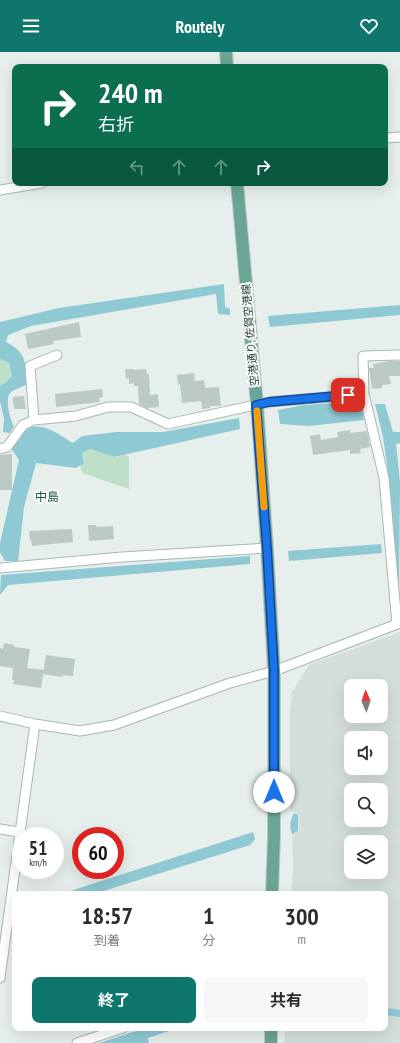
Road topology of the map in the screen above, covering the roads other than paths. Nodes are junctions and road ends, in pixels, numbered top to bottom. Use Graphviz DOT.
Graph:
graph roads {
  1 [pos="226,52"];
  2 [pos="227,64"];
  3 [pos="400,136"];
  4 [pos="388,138"];
  5 [pos="24,186"];
  6 [pos="237,186"];
  7 [pos="0,190"];
  8 [pos="57,355"];
  9 [pos="400,355"];
  10 [pos="364,394"];
  11 [pos="256,405"];
  12 [pos="34,420"];
  13 [pos="0,449"];
  14 [pos="267,548"];
  15 [pos="0,568"];
  16 [pos="398,623"];
  17 [pos="274,671"];
  18 [pos="0,716"];
  19 [pos="35,724"];
  20 [pos="20,827"];
  21 [pos="0,829"];
  22 [pos="12,831"];
  23 [pos="13,879"];
  24 [pos="272,891"];
  25 [pos="0,978"];
  26 [pos="114,1031"];
  27 [pos="271,1031"];
  28 [pos="77,1043"];
  29 [pos="271,1043"];
  1 -- 2 [label="main road"];
  3 -- 4 [label="street"];
  5 -- 7 [label="street"];
  6 -- 11 [label="main road, 空港通り, 佐賀空港線"];
  8 -- 12 [label="street"];
  9 -- 10 [label="street"];
  10 -- 11 [label="street"];
  10 -- 16 [label="street"];
  11 -- 12 [label="street"];
  11 -- 14 [label="main road, 空港通り, 佐賀空港線"];
  12 -- 13 [label="street"];
  14 -- 15 [label="street"];
  14 -- 17 [label="main road, 空港通り, 佐賀空港線"];
  16 -- 17 [label="street"];
  17 -- 19 [label="street"];
  17 -- 24 [label="main road, 空港通り, 佐賀空港線"];
  18 -- 19 [label="street"];
  19 -- 20 [label="street"];
  21 -- 22 [label="street"];
  23 -- 25 [label="street"];
  26 -- 28 [label="street"];
  27 -- 29 [label="main road"];
}
